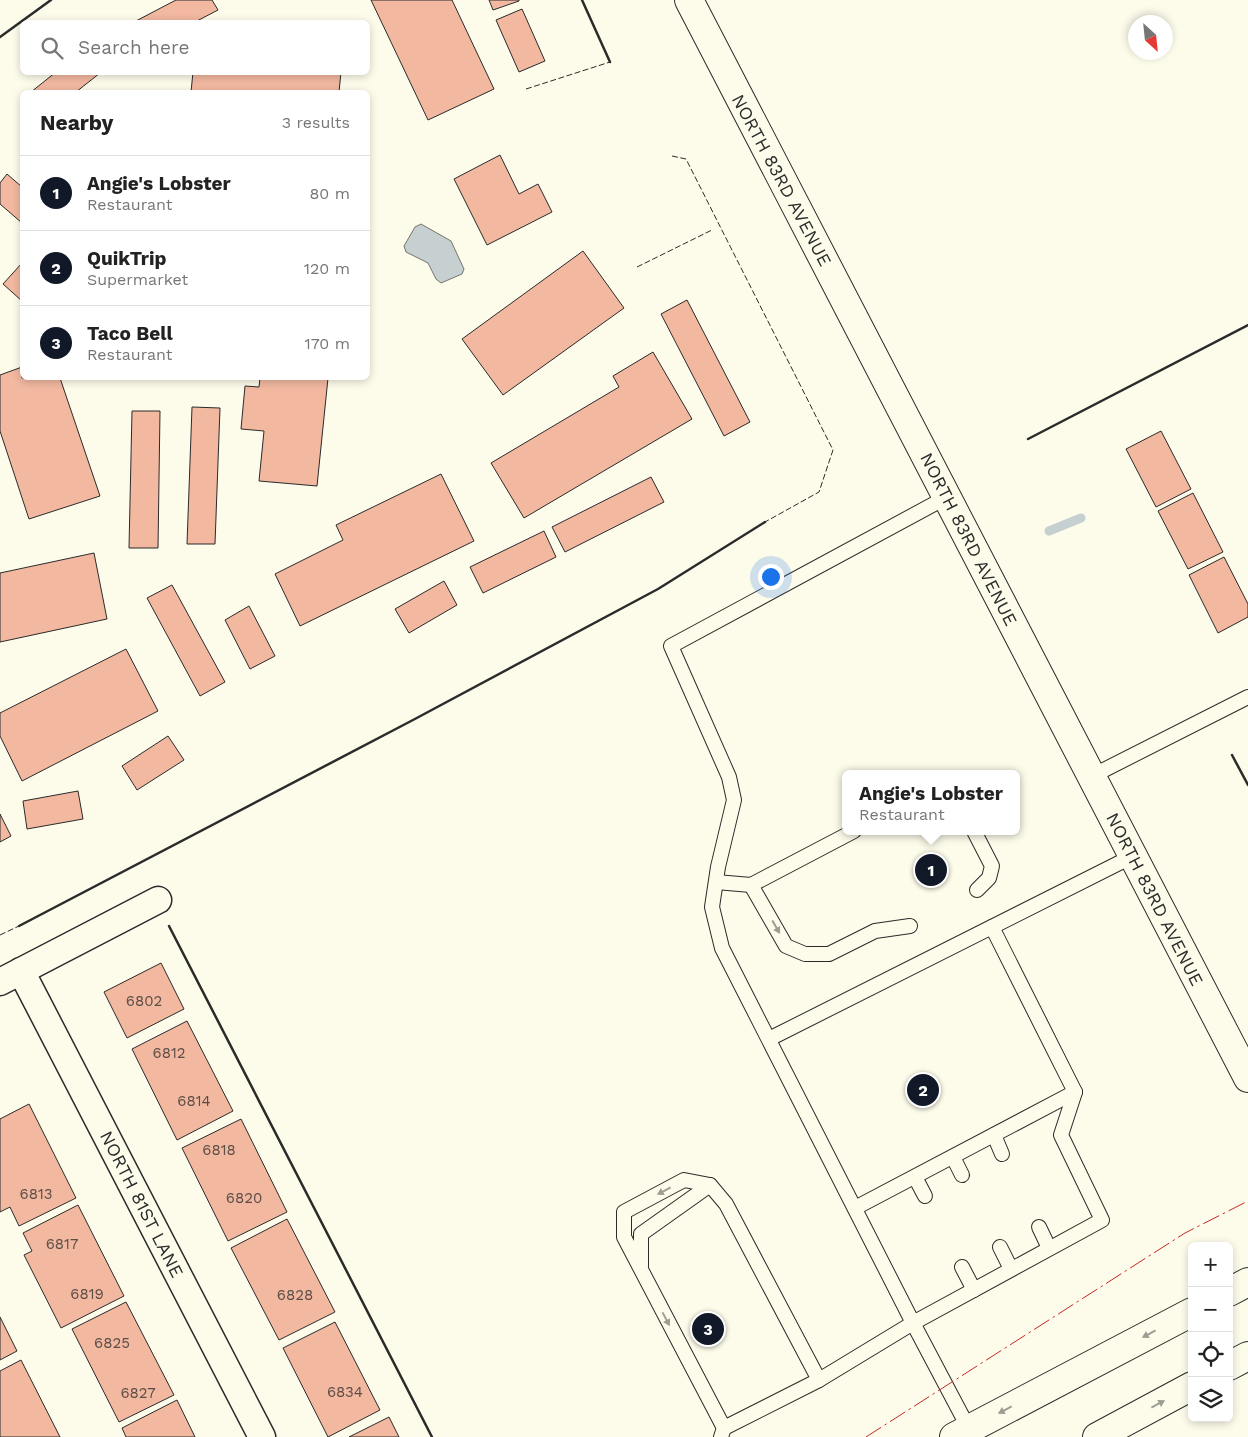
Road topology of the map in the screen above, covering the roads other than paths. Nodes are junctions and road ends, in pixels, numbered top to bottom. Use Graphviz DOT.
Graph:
graph roads {
  1 [pos="689,0"];
  2 [pos="947,497"];
  3 [pos="1248,697"];
  4 [pos="1092,776"];
  5 [pos="846,835"];
  6 [pos="976,835"];
  7 [pos="1133,856"];
  8 [pos="716,882"];
  9 [pos="751,885"];
  10 [pos="977,890"];
  11 [pos="158,900"];
  12 [pos="910,926"];
  13 [pos="992,927"];
  14 [pos="11,976"];
  15 [pos="769,1039"];
  16 [pos="1248,1078"];
  17 [pos="1075,1092"];
  18 [pos="994,1136"];
  19 [pos="1002,1154"];
  20 [pos="953,1157"];
  21 [pos="962,1175"];
  22 [pos="915,1177"];
  23 [pos="710,1185"];
  24 [pos="924,1196"];
  25 [pos="855,1208"];
  26 [pos="1039,1228"];
  27 [pos="1000,1247"];
  28 [pos="1049,1248"];
  29 [pos="962,1266"];
  30 [pos="1011,1269"];
  31 [pos="640,1270"];
  32 [pos="1248,1282"];
  33 [pos="974,1290"];
  34 [pos="1233,1290"];
  35 [pos="1188,1314"];
  36 [pos="913,1323"];
  37 [pos="1248,1356"];
  38 [pos="1233,1364"];
  39 [pos="819,1380"];
  40 [pos="1188,1388"];
  41 [pos="722,1433"];
  42 [pos="962,1433"];
  43 [pos="262,1437"];
  44 [pos="1097,1437"];
  1 -- 2 [label="main road, NORTH 83RD AVENUE"];
  2 -- 4 [label="main road, NORTH 83RD AVENUE"];
  2 -- 8 [label="lane"];
  3 -- 4 [label="lane"];
  4 -- 7 [label="main road, NORTH 83RD AVENUE"];
  5 -- 9 [label="lane"];
  6 -- 10 [label="lane"];
  7 -- 13 [label="lane"];
  7 -- 16 [label="main road, NORTH 83RD AVENUE"];
  8 -- 9 [label="lane"];
  8 -- 15 [label="lane"];
  9 -- 12 [label="lane, one-way"];
  11 -- 14 [label="street"];
  13 -- 15 [label="lane"];
  13 -- 17 [label="lane"];
  14 -- 43 [label="street, NORTH 81ST LANE"];
  15 -- 25 [label="lane"];
  17 -- 18 [label="lane"];
  17 -- 28 [label="lane"];
  18 -- 19 [label="lane"];
  18 -- 20 [label="lane"];
  20 -- 21 [label="lane"];
  20 -- 22 [label="lane"];
  22 -- 24 [label="lane"];
  22 -- 25 [label="lane"];
  23 -- 31 [label="lane"];
  23 -- 31 [label="lane, one-way"];
  23 -- 39 [label="lane"];
  25 -- 36 [label="lane"];
  26 -- 28 [label="lane"];
  27 -- 30 [label="lane"];
  28 -- 30 [label="lane"];
  29 -- 33 [label="lane"];
  30 -- 33 [label="lane"];
  31 -- 41 [label="lane, one-way"];
  32 -- 34 [label="main road"];
  33 -- 36 [label="lane"];
  35 -- 42 [label="main road, one-way"];
  36 -- 39 [label="lane"];
  36 -- 42 [label="lane"];
  37 -- 38 [label="main road"];
  39 -- 41 [label="lane"];
  44 -- 40 [label="main road, one-way"];
}
